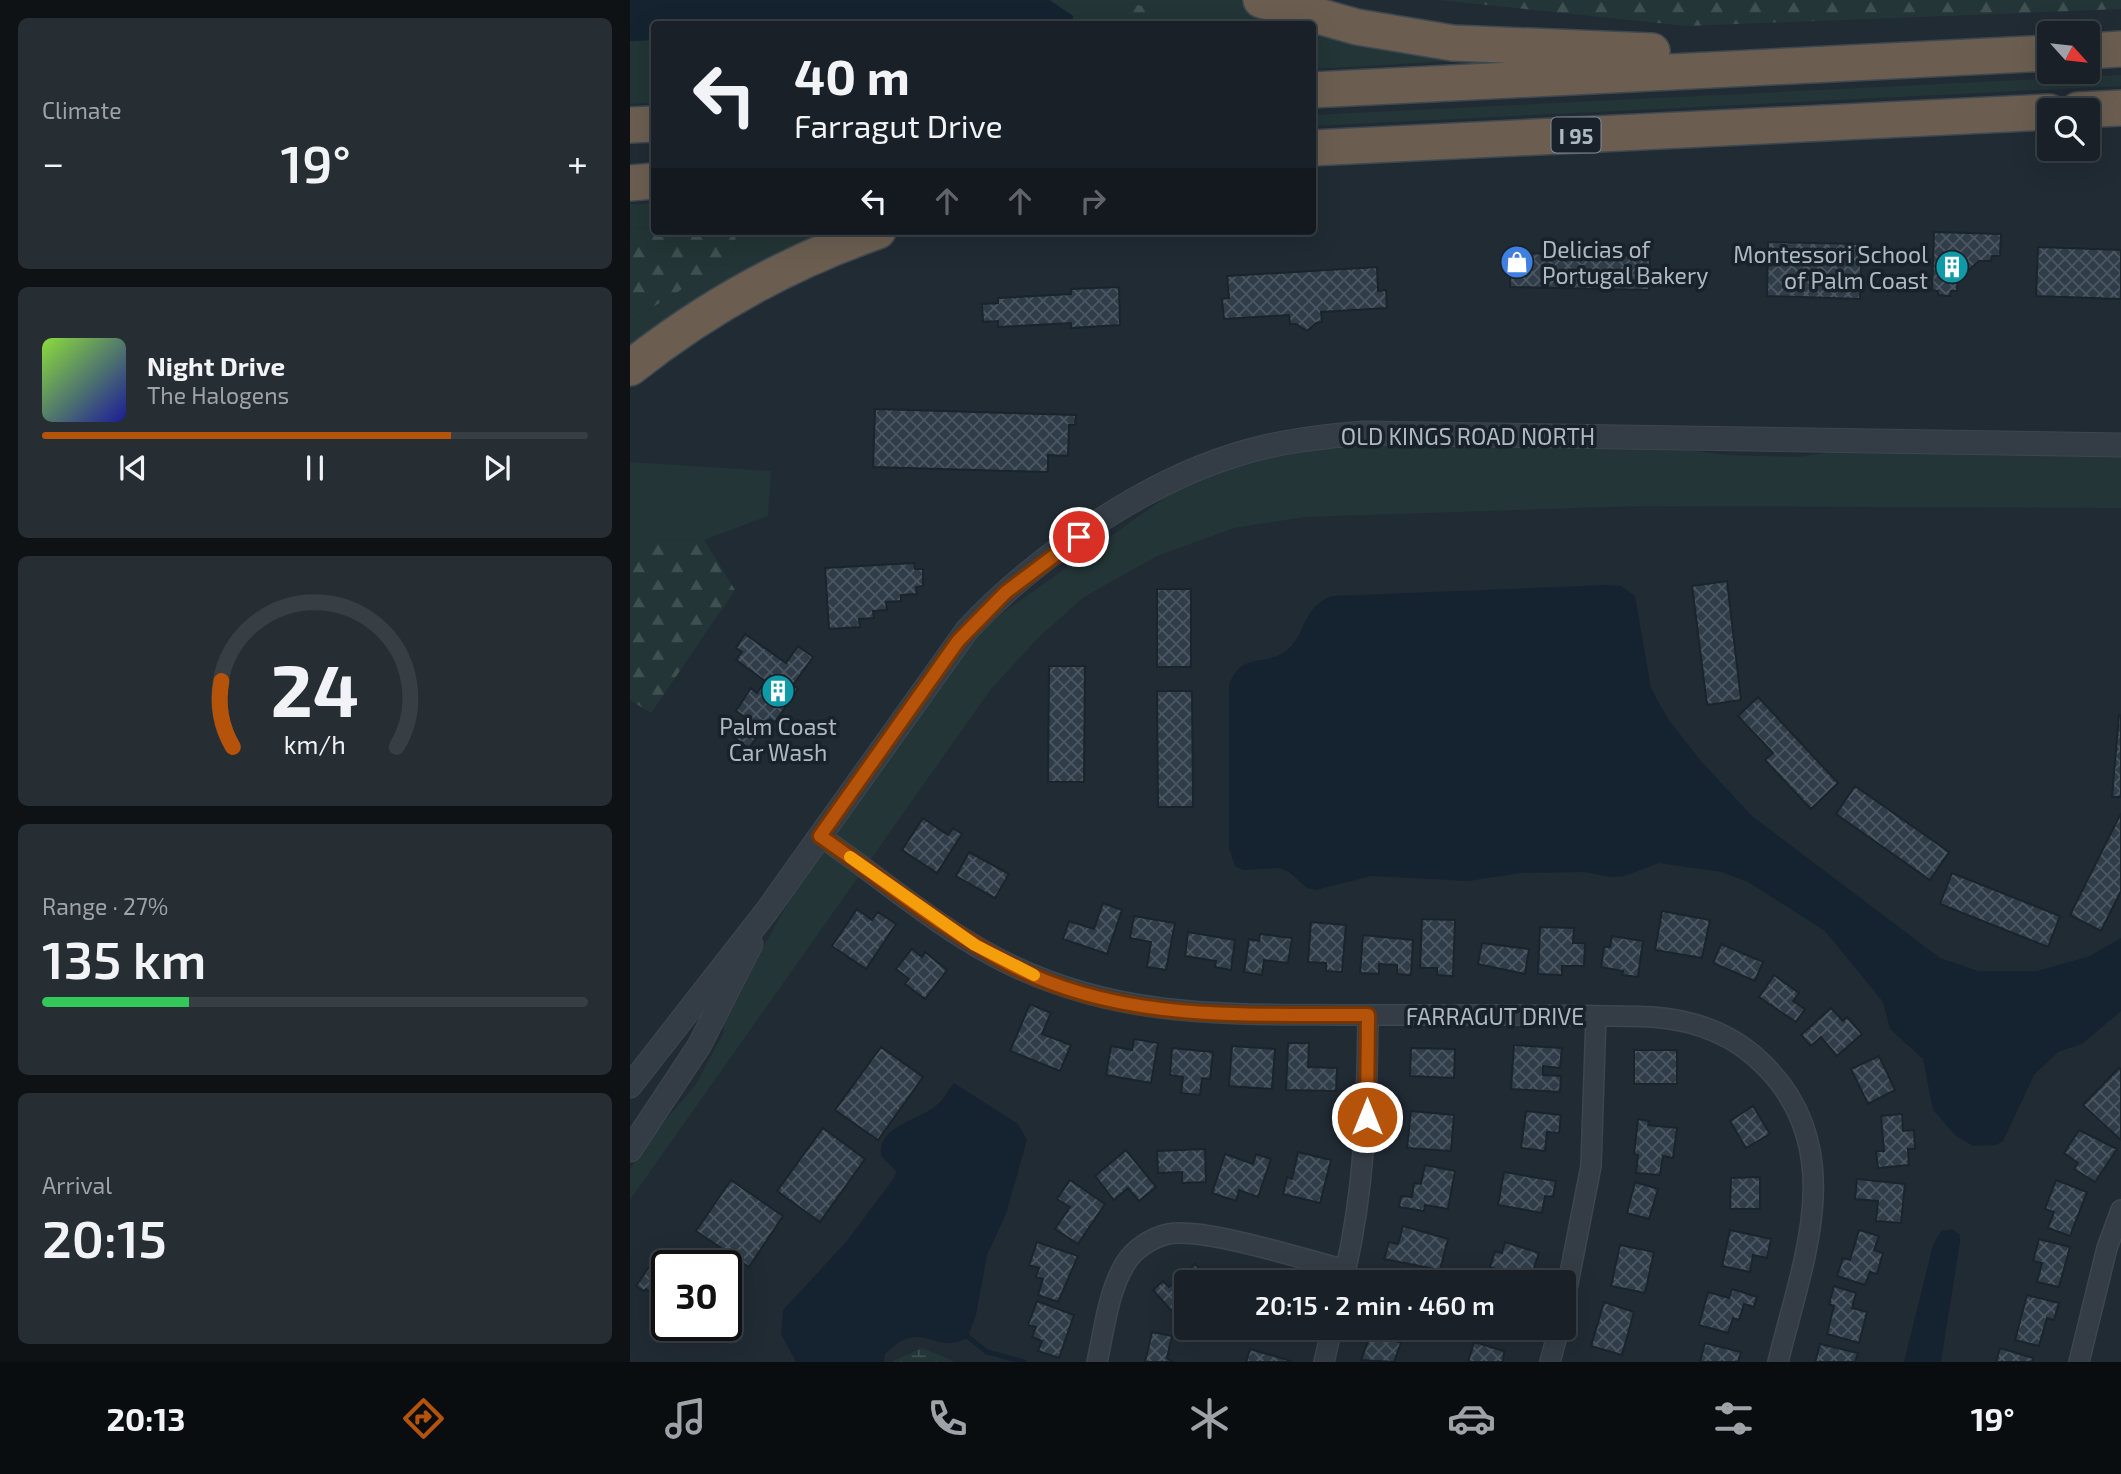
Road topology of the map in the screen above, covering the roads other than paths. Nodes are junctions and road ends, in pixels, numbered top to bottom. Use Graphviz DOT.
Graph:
graph roads {
  1 [pos="1261,0"];
  2 [pos="2121,49"];
  3 [pos="2100,50"];
  4 [pos="2037,53"];
  5 [pos="1819,64"];
  6 [pos="1316,90"];
  7 [pos="2121,108"];
  8 [pos="2100,109"];
  9 [pos="2037,113"];
  10 [pos="1840,122"];
  11 [pos="651,124"];
  12 [pos="630,125"];
  13 [pos="1316,148"];
  14 [pos="1316,167"];
  15 [pos="651,181"];
  16 [pos="630,183"];
  17 [pos="868,235"];
  18 [pos="630,368"];
  19 [pos="2121,445"];
  20 [pos="820,836"];
  21 [pos="766,912"];
  22 [pos="1368,1015"];
  23 [pos="1596,1016"];
  24 [pos="630,1086"];
  25 [pos="630,1150"];
  26 [pos="2121,1210"];
  27 [pos="1324,1270"];
  28 [pos="1345,1270"];
  29 [pos="1571,1270"];
  30 [pos="1329,1340"];
  31 [pos="1556,1340"];
  32 [pos="1097,1362"];
  33 [pos="1324,1362"];
  34 [pos="1550,1362"];
  35 [pos="1778,1362"];
  36 [pos="2079,1362"];
  1 -- 5 [label="highway"];
  2 -- 3 [label="highway"];
  4 -- 5 [label="highway"];
  5 -- 6 [label="highway"];
  7 -- 8 [label="highway"];
  9 -- 10 [label="highway, I 95"];
  10 -- 13 [label="highway, I 95"];
  10 -- 14 [label="highway"];
  11 -- 12 [label="highway"];
  15 -- 16 [label="highway"];
  17 -- 18 [label="highway"];
  19 -- 20 [label="street, OLD KINGS ROAD NORTH"];
  20 -- 21 [label="street, OLD KINGS ROAD NORTH"];
  20 -- 22 [label="street, FARRAGUT DRIVE"];
  21 -- 24 [label="street, OLD KINGS ROAD NORTH"];
  21 -- 25 [label="street, OLD KINGS ROAD NORTH"];
  22 -- 23 [label="street, FARRAGUT DRIVE"];
  22 -- 28 [label="street"];
  23 -- 29 [label="street"];
  23 -- 35 [label="street, FARRAGUT DRIVE"];
  26 -- 36 [label="street"];
  27 -- 32 [label="street"];
  30 -- 33 [label="street"];
  31 -- 34 [label="street"];
}
